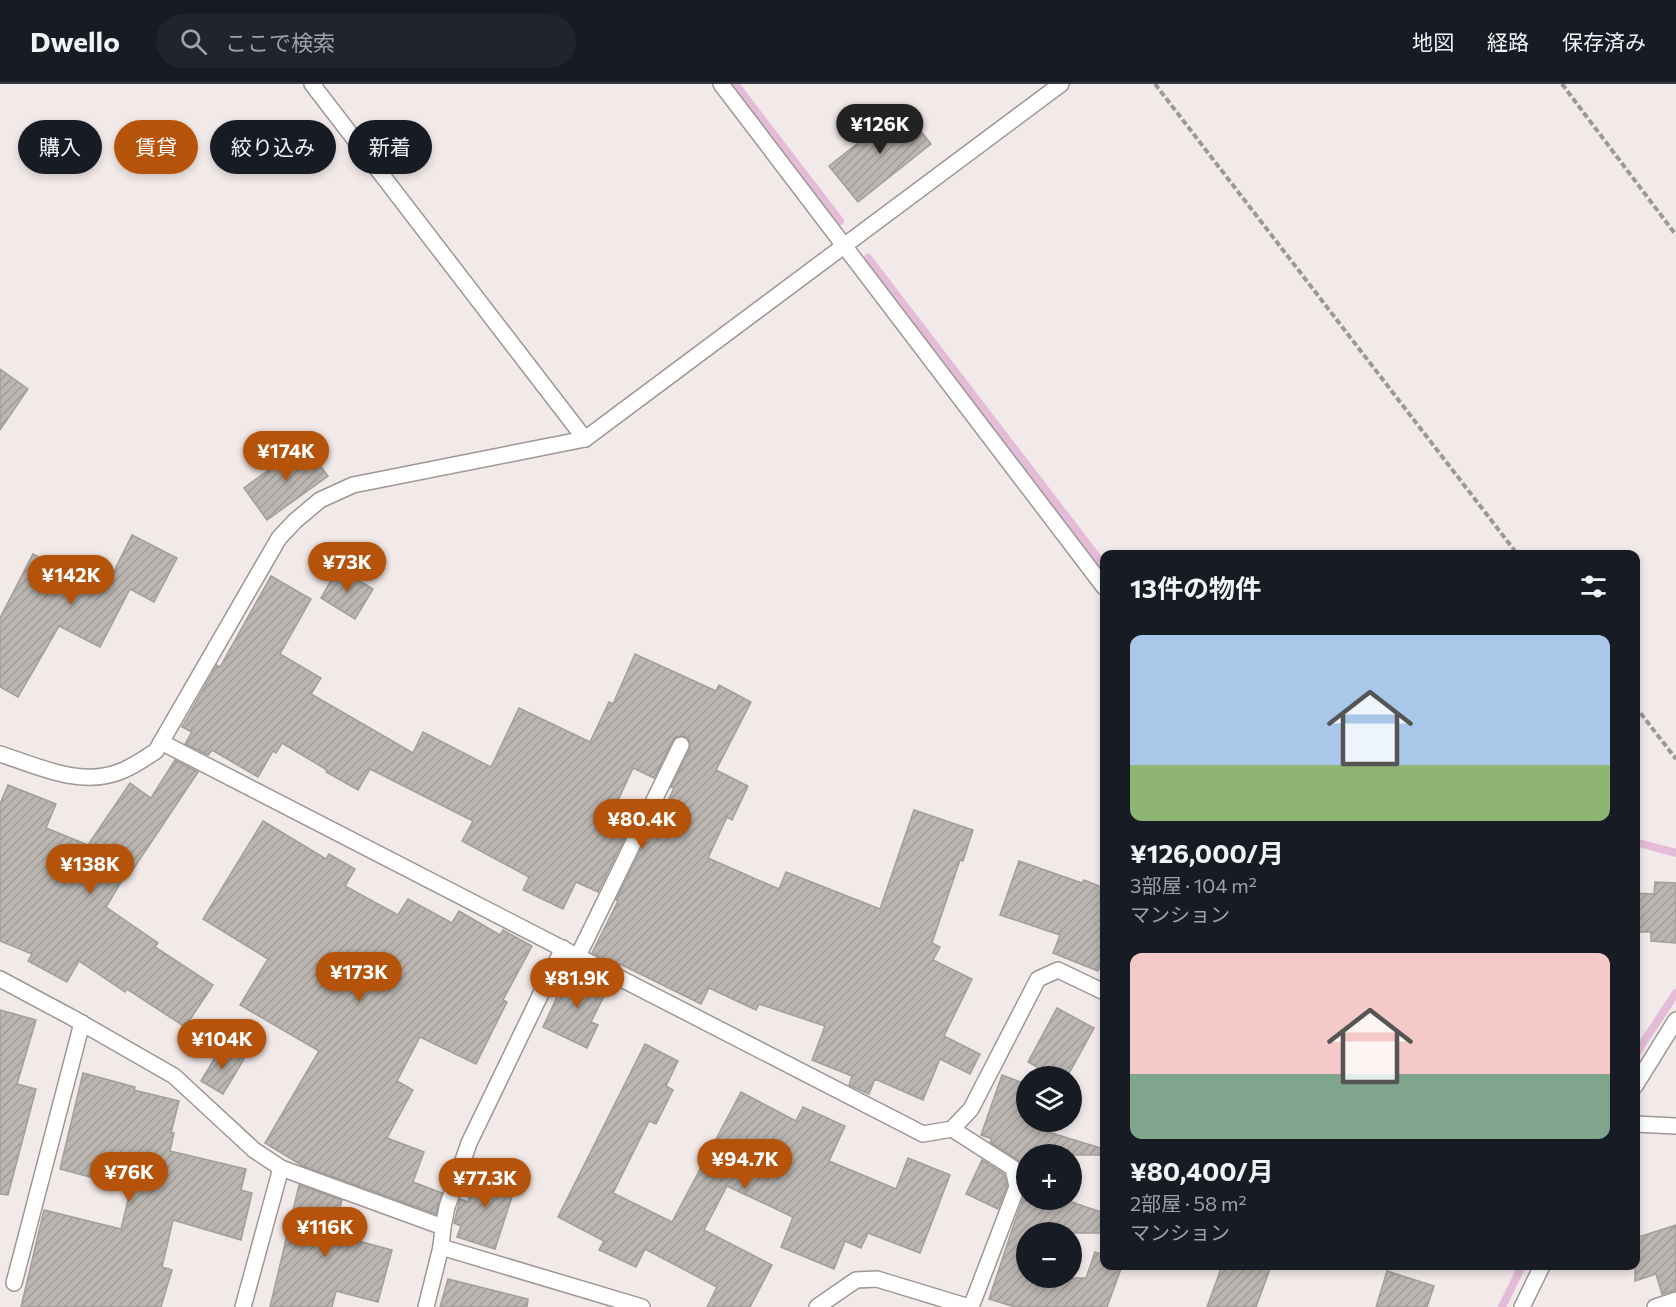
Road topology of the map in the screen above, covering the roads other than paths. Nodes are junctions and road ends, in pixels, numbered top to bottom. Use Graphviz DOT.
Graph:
graph roads {
  1 [pos="312,84"];
  2 [pos="721,84"];
  3 [pos="1061,84"];
  4 [pos="844,247"];
  5 [pos="585,439"];
  6 [pos="1100,582"];
  7 [pos="161,742"];
  8 [pos="681,745"];
  9 [pos="0,754"];
  10 [pos="563,948"];
  11 [pos="578,956"];
  12 [pos="0,979"];
  13 [pos="1100,990"];
  14 [pos="1676,1020"];
  15 [pos="82,1023"];
  16 [pos="1640,1078"];
  17 [pos="1640,1124"];
  18 [pos="1676,1126"];
  19 [pos="952,1129"];
  20 [pos="281,1168"];
  21 [pos="443,1227"];
  22 [pos="441,1247"];
  23 [pos="1540,1270"];
  24 [pos="14,1283"];
  25 [pos="1676,1300"];
  26 [pos="243,1307"];
  27 [pos="426,1307"];
  28 [pos="642,1307"];
  29 [pos="817,1307"];
  30 [pos="970,1307"];
  31 [pos="1522,1307"];
  32 [pos="1655,1307"];
  1 -- 5 [label="lane"];
  2 -- 4 [label="lane"];
  3 -- 4 [label="lane"];
  4 -- 5 [label="lane"];
  4 -- 6 [label="lane"];
  5 -- 7 [label="lane"];
  7 -- 9 [label="lane"];
  7 -- 10 [label="lane"];
  8 -- 11 [label="lane"];
  10 -- 11 [label="lane"];
  10 -- 21 [label="lane"];
  11 -- 19 [label="lane"];
  12 -- 15 [label="lane"];
  13 -- 19 [label="lane"];
  14 -- 16 [label="lane"];
  15 -- 20 [label="lane"];
  15 -- 24 [label="lane"];
  17 -- 18 [label="lane"];
  19 -- 30 [label="lane"];
  20 -- 21 [label="lane"];
  20 -- 26 [label="lane"];
  21 -- 22 [label="lane"];
  22 -- 27 [label="lane"];
  22 -- 28 [label="lane"];
  23 -- 31 [label="lane"];
  25 -- 32 [label="lane"];
  29 -- 30 [label="lane"];
}
